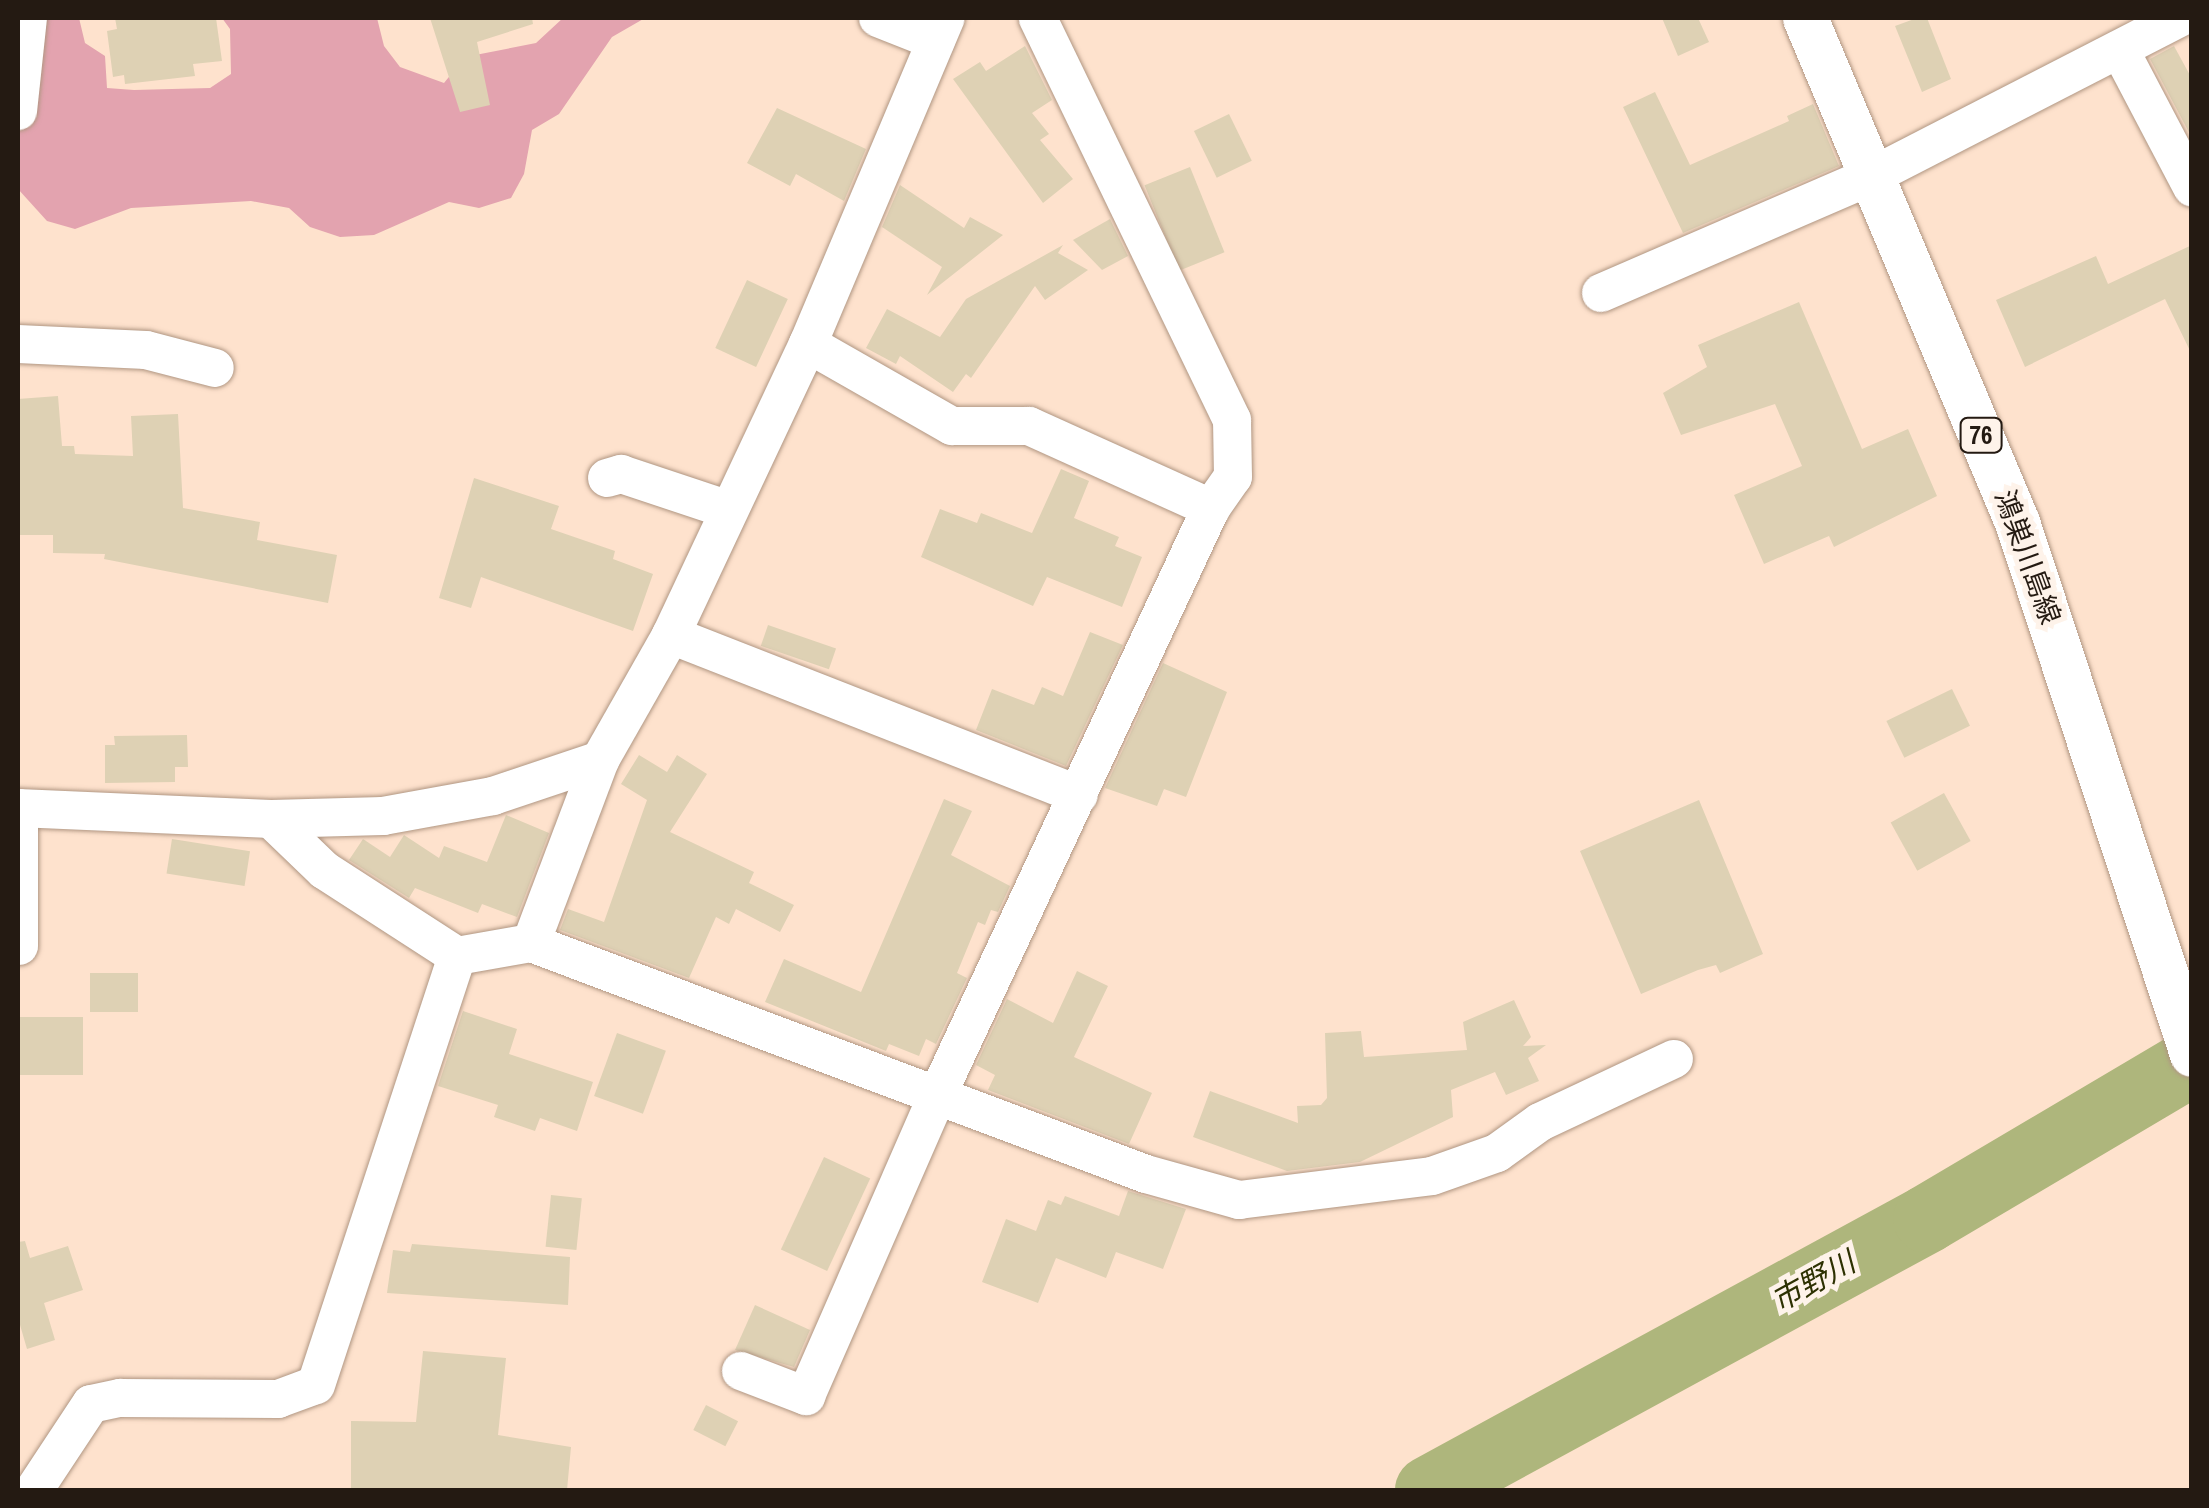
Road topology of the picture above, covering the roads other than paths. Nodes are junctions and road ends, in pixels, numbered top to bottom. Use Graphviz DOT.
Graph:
graph roads {
  1 [pos="28,18"];
  2 [pos="878,18"];
  3 [pos="1038,18"];
  4 [pos="1805,18"];
  5 [pos="2180,18"];
  6 [pos="941,29"];
  7 [pos="2121,52"];
  8 [pos="18,111"];
  9 [pos="1872,176"];
  10 [pos="2192,187"];
  11 [pos="1601,292"];
  12 [pos="18,344"];
  13 [pos="808,344"];
  14 [pos="215,368"];
  15 [pos="607,478"];
  16 [pos="1211,508"];
  17 [pos="729,510"];
  18 [pos="671,635"];
  19 [pos="600,760"];
  20 [pos="1080,795"];
  21 [pos="18,808"];
  22 [pos="271,819"];
  23 [pos="531,943"];
  24 [pos="19,946"];
  25 [pos="457,956"];
  26 [pos="2192,1054"];
  27 [pos="1674,1059"];
  28 [pos="937,1096"];
  29 [pos="740,1371"];
  30 [pos="34,1490"];
  1 -- 8 [label="street"];
  2 -- 6 [label="street"];
  3 -- 16 [label="street"];
  4 -- 9 [label="main road, 鴻巣川島線 / 76"];
  5 -- 7 [label="street"];
  6 -- 13 [label="street"];
  7 -- 9 [label="street"];
  7 -- 10 [label="street"];
  9 -- 11 [label="street"];
  9 -- 26 [label="main road, 鴻巣川島線 / 76"];
  12 -- 14 [label="street"];
  13 -- 16 [label="street"];
  13 -- 17 [label="street"];
  15 -- 17 [label="street"];
  16 -- 20 [label="street"];
  17 -- 18 [label="street"];
  18 -- 19 [label="street"];
  18 -- 20 [label="street"];
  19 -- 22 [label="street"];
  19 -- 23 [label="street"];
  20 -- 28 [label="street"];
  21 -- 22 [label="street"];
  21 -- 24 [label="street"];
  22 -- 25 [label="street"];
  23 -- 25 [label="street"];
  23 -- 28 [label="street"];
  25 -- 30 [label="street"];
  27 -- 28 [label="street"];
  28 -- 29 [label="street"];
}
